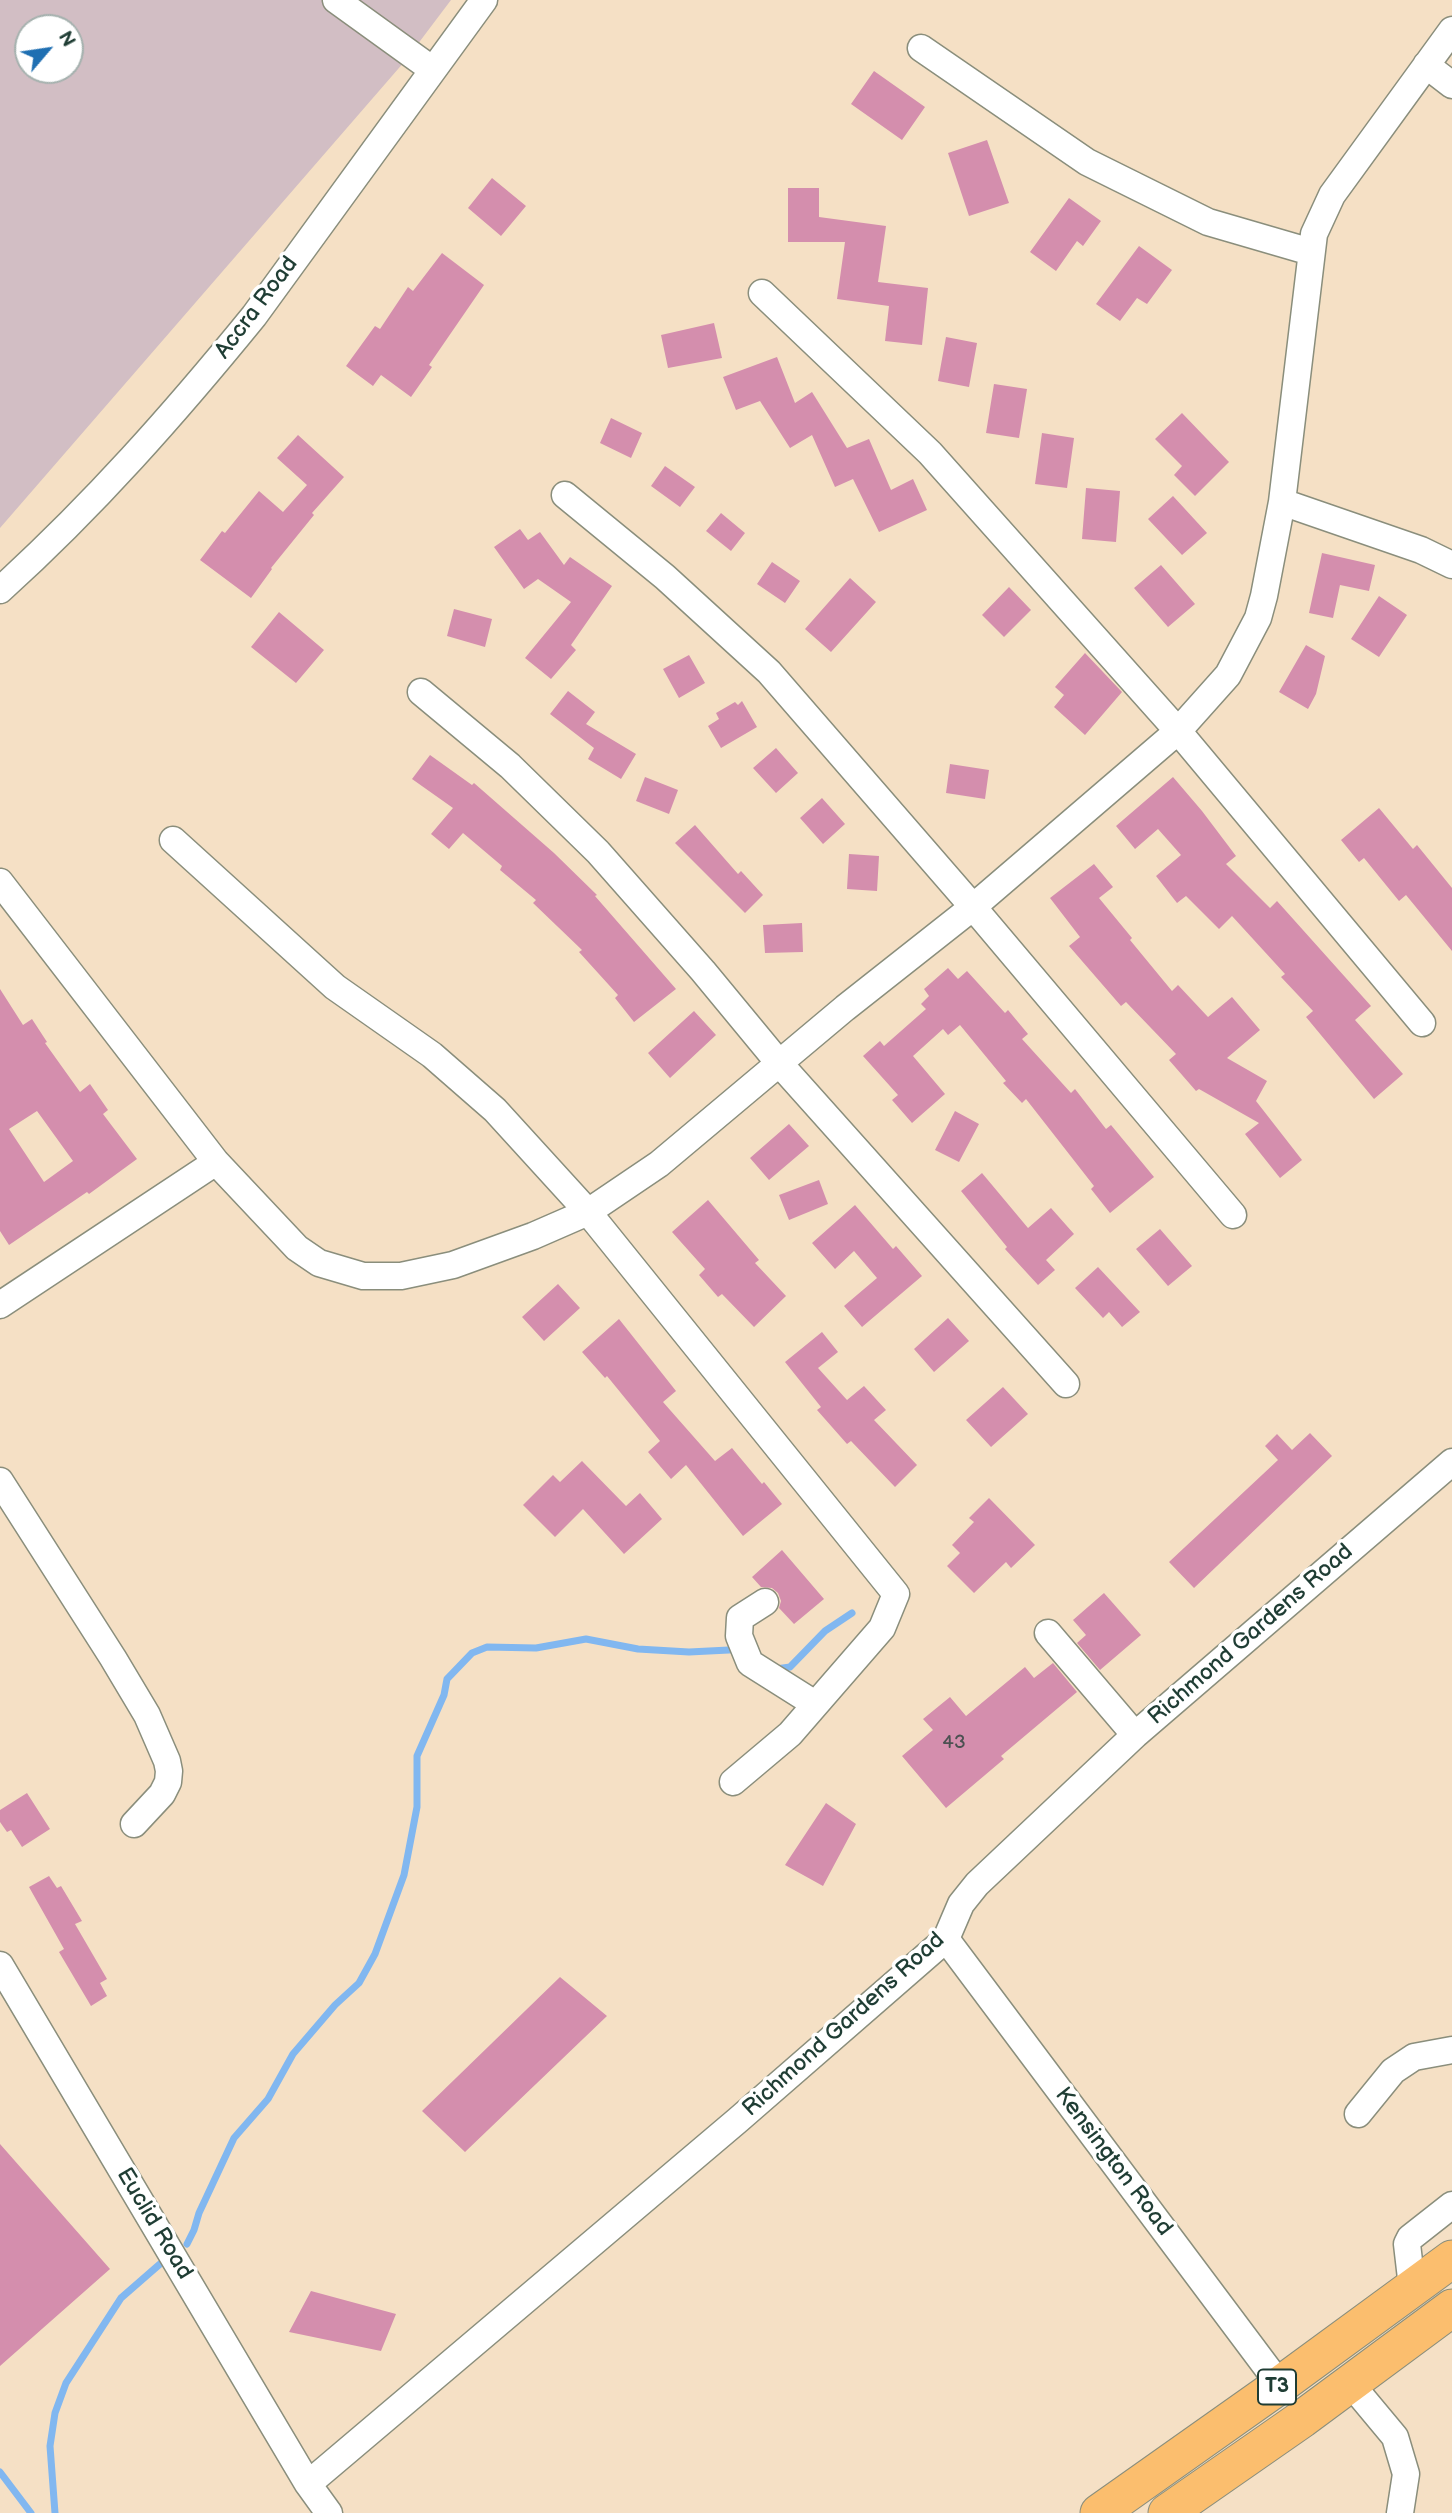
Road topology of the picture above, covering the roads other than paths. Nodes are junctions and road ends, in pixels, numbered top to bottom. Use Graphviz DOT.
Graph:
graph roads {
  1 [pos="336,0"];
  2 [pos="484,0"];
  3 [pos="1452,30"];
  4 [pos="921,48"];
  5 [pos="1426,65"];
  6 [pos="433,70"];
  7 [pos="1452,86"];
  8 [pos="1311,253"];
  9 [pos="762,293"];
  10 [pos="565,495"];
  11 [pos="1282,502"];
  12 [pos="1452,564"];
  13 [pos="0,590"];
  14 [pos="421,692"];
  15 [pos="1178,731"];
  16 [pos="173,840"];
  17 [pos="0,882"];
  18 [pos="974,907"];
  19 [pos="1422,1023"];
  20 [pos="779,1063"];
  21 [pos="216,1162"];
  22 [pos="588,1212"];
  23 [pos="1233,1215"];
  24 [pos="0,1305"];
  25 [pos="1066,1384"];
  26 [pos="1452,1462"];
  27 [pos="0,1481"];
  28 [pos="765,1602"];
  29 [pos="1048,1633"];
  30 [pos="815,1704"];
  31 [pos="1135,1735"];
  32 [pos="733,1782"];
  33 [pos="134,1824"];
  34 [pos="946,1939"];
  35 [pos="0,1965"];
  36 [pos="1452,2050"];
  37 [pos="1358,2114"];
  38 [pos="1452,2205"];
  39 [pos="1452,2259"];
  40 [pos="1412,2287"];
  41 [pos="1452,2308"];
  42 [pos="1350,2383"];
  43 [pos="1280,2385"];
  44 [pos="308,2484"];
  45 [pos="329,2513"];
  46 [pos="1099,2513"];
  47 [pos="1167,2513"];
  48 [pos="1400,2513"];
  1 -- 6 [label="street"];
  2 -- 6 [label="street, Accra Road"];
  3 -- 5 [label="street"];
  4 -- 8 [label="street"];
  5 -- 7 [label="street"];
  5 -- 8 [label="street"];
  6 -- 13 [label="street, Accra Road"];
  8 -- 11 [label="street"];
  9 -- 15 [label="street"];
  10 -- 18 [label="street"];
  11 -- 12 [label="street"];
  11 -- 15 [label="street"];
  14 -- 20 [label="street"];
  15 -- 18 [label="street"];
  15 -- 19 [label="street"];
  16 -- 22 [label="street"];
  17 -- 21 [label="street"];
  18 -- 20 [label="street"];
  18 -- 23 [label="street"];
  20 -- 22 [label="street"];
  20 -- 25 [label="street"];
  21 -- 22 [label="street"];
  21 -- 24 [label="street"];
  22 -- 30 [label="street"];
  26 -- 31 [label="street, Richmond Gardens Road"];
  27 -- 33 [label="street"];
  28 -- 30 [label="street"];
  29 -- 31 [label="street"];
  30 -- 32 [label="street"];
  31 -- 34 [label="street, Richmond Gardens Road"];
  34 -- 43 [label="street, Kensington Road"];
  34 -- 44 [label="street, Richmond Gardens Road"];
  35 -- 44 [label="street, Euclid Road"];
  36 -- 37 [label="street"];
  38 -- 40 [label="street"];
  39 -- 40 [label="highway, T3"];
  40 -- 43 [label="highway, T3"];
  41 -- 42 [label="highway, T3"];
  42 -- 47 [label="highway, T3"];
  42 -- 48 [label="street"];
  43 -- 46 [label="highway, T3"];
  44 -- 45 [label="street, Euclid Road"];
}
